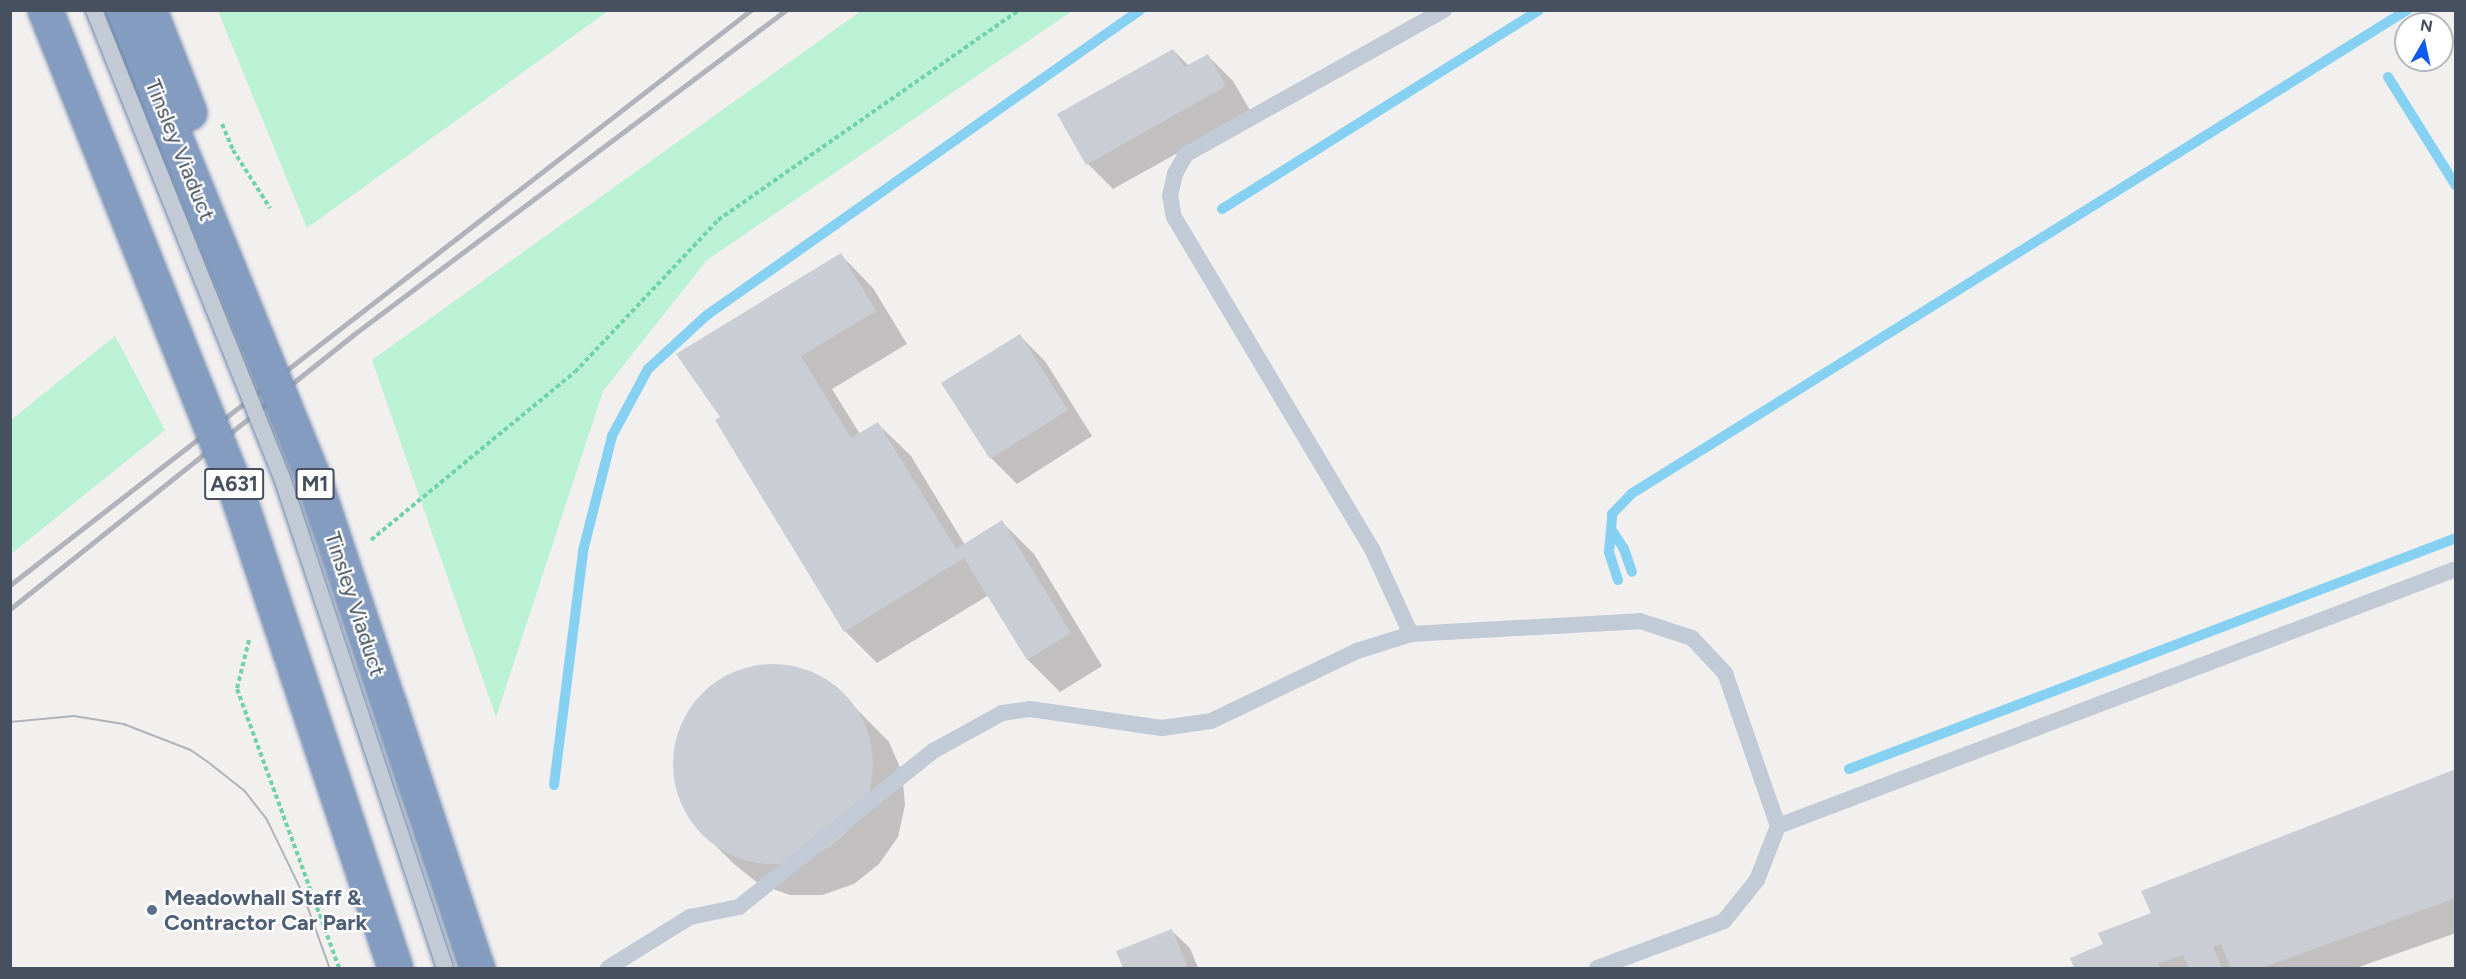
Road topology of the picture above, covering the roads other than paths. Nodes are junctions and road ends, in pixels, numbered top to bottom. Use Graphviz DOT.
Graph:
graph roads {
  1 [pos="45,10"];
  2 [pos="66,10"];
  3 [pos="94,10"];
  4 [pos="123,10"];
  5 [pos="149,10"];
  6 [pos="1444,10"];
  7 [pos="2456,569"];
  8 [pos="1411,634"];
  9 [pos="1778,826"];
  10 [pos="396,969"];
  11 [pos="415,969"];
  12 [pos="445,969"];
  13 [pos="477,969"];
  14 [pos="497,969"];
  15 [pos="608,969"];
  16 [pos="1597,969"];
  1 -- 10 [label="highway, A631, bridge"];
  2 -- 11 [label="highway"];
  3 -- 12 [label="lane, bridge"];
  4 -- 13 [label="highway, Tinsley Viaduct / M1, bridge"];
  5 -- 14 [label="highway, Tinsley Viaduct, bridge"];
  6 -- 8 [label="lane"];
  7 -- 9 [label="lane"];
  8 -- 9 [label="lane"];
  8 -- 15 [label="lane"];
  9 -- 16 [label="lane"];
}
